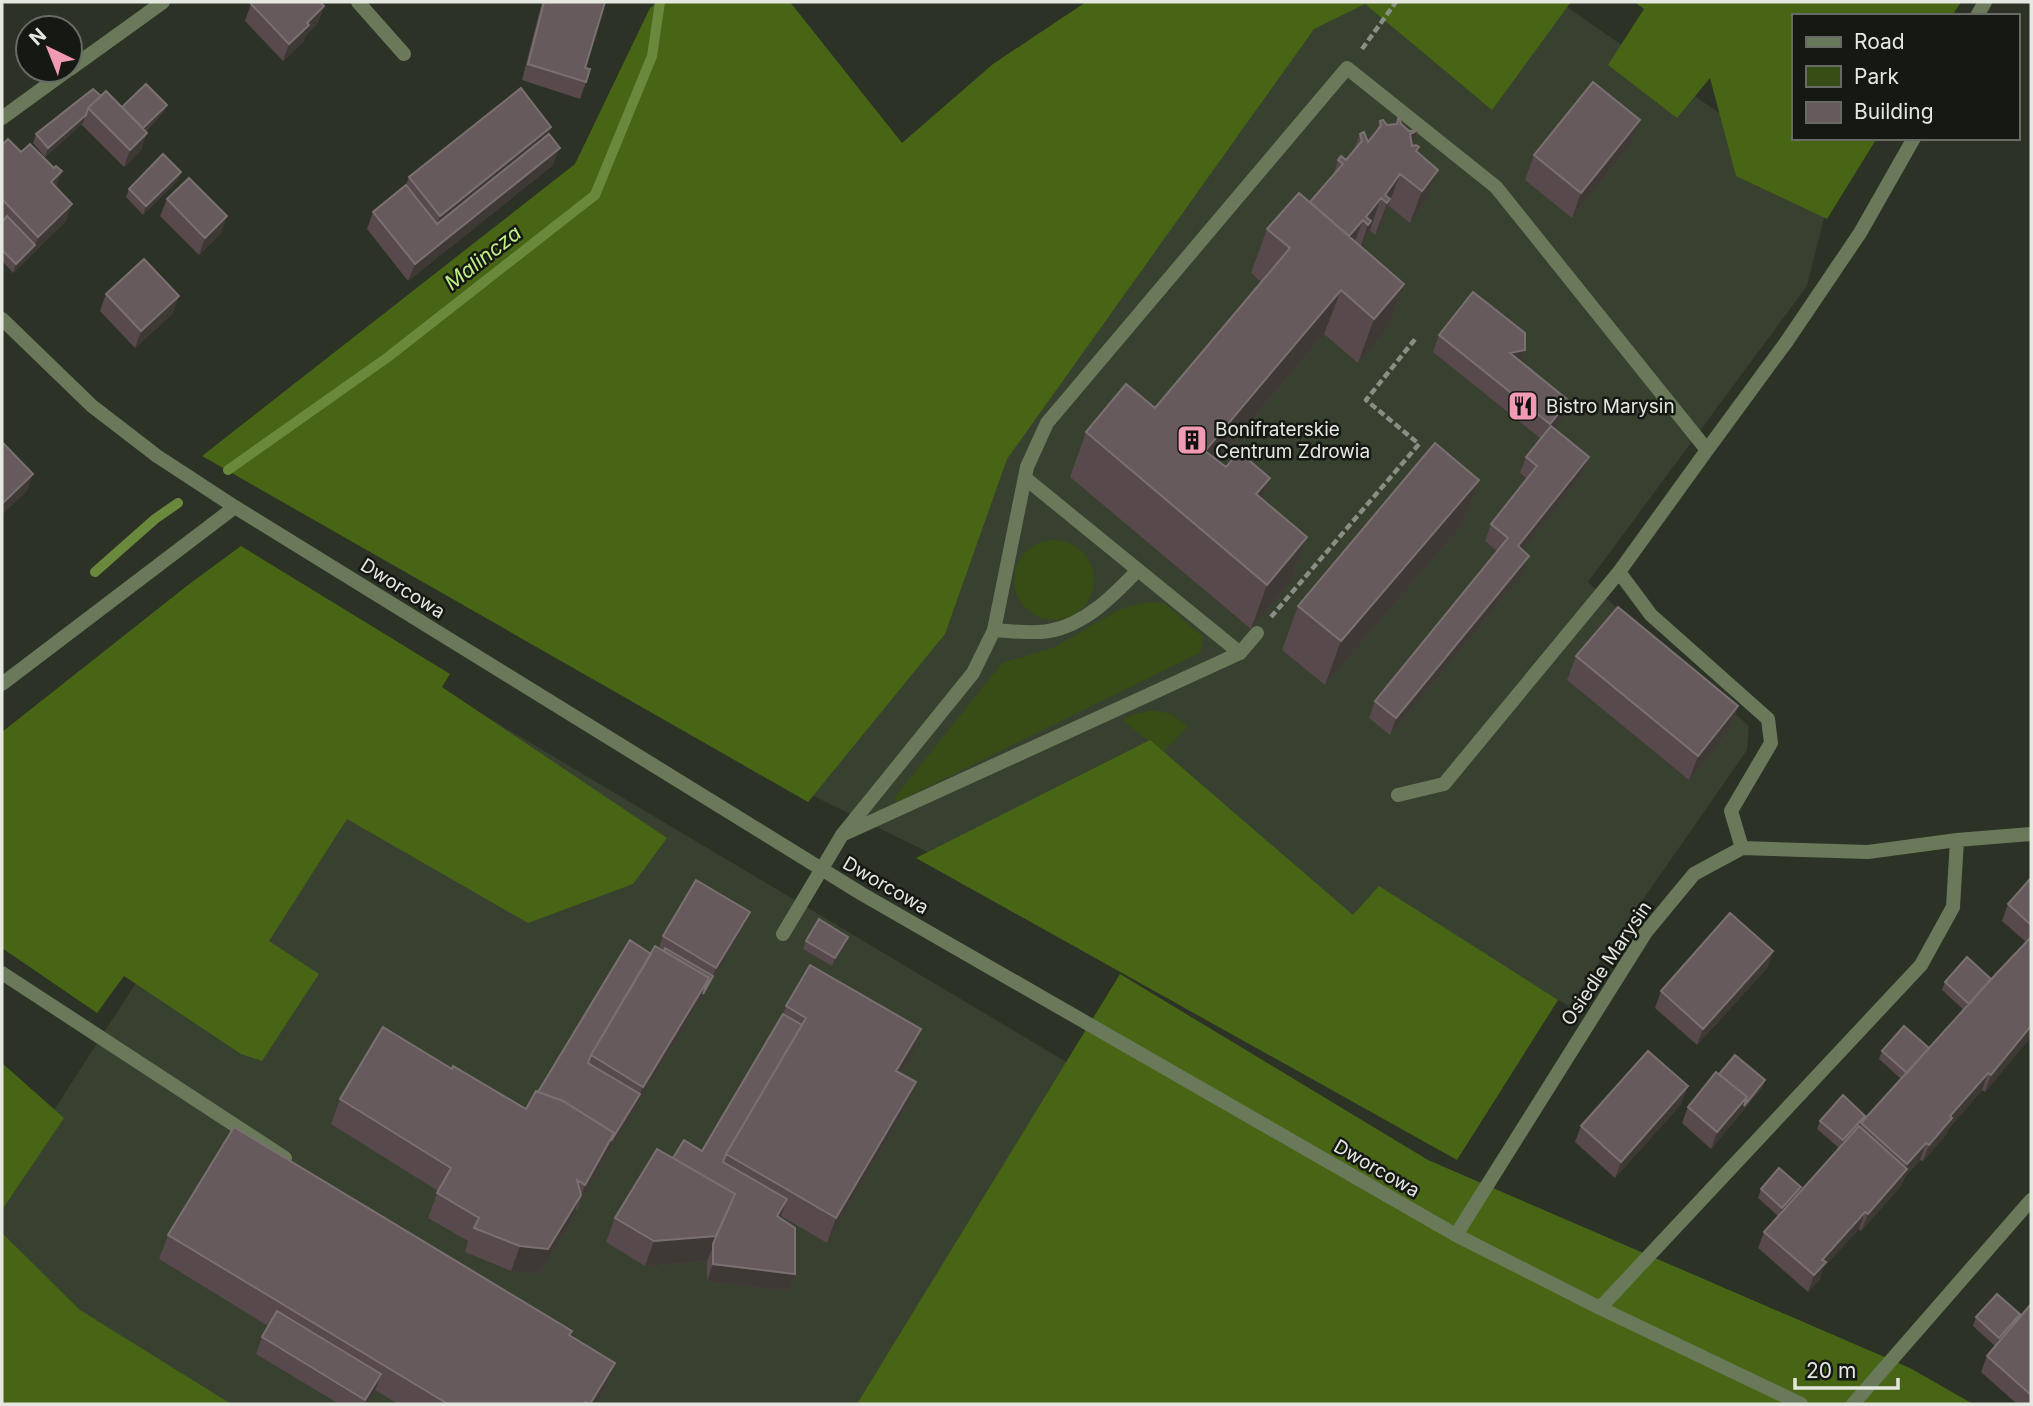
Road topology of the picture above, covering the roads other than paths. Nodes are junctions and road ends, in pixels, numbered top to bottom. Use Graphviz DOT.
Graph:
graph roads {
  1 [pos="163,2"];
  2 [pos="358,2"];
  3 [pos="404,54"];
  4 [pos="84,58"];
  5 [pos="48,84"];
  6 [pos="2,118"];
  7 [pos="1913,140"];
  8 [pos="2,319"];
  9 [pos="1707,450"];
  10 [pos="1025,478"];
  11 [pos="235,507"];
  12 [pos="1138,570"];
  13 [pos="1619,572"];
  14 [pos="994,630"];
  15 [pos="1257,633"];
  16 [pos="1240,653"];
  17 [pos="2,684"];
  18 [pos="1398,795"];
  19 [pos="2031,834"];
  20 [pos="842,835"];
  21 [pos="1957,840"];
  22 [pos="1742,848"];
  23 [pos="822,870"];
  24 [pos="783,934"];
  25 [pos="2,974"];
  26 [pos="293,1163"];
  27 [pos="2031,1200"];
  28 [pos="1456,1235"];
  29 [pos="1600,1308"];
  30 [pos="1801,1404"];
  31 [pos="1853,1404"];
  1 -- 4 [label="street"];
  2 -- 3 [label="street"];
  5 -- 6 [label="street"];
  7 -- 9 [label="street"];
  8 -- 11 [label="street, Dworcowa"];
  9 -- 10 [label="street"];
  9 -- 13 [label="street"];
  10 -- 12 [label="street"];
  10 -- 14 [label="street"];
  11 -- 17 [label="street"];
  11 -- 23 [label="street, Dworcowa"];
  12 -- 14 [label="street"];
  12 -- 16 [label="street"];
  13 -- 18 [label="street"];
  13 -- 22 [label="street"];
  14 -- 20 [label="street"];
  15 -- 16 [label="street"];
  16 -- 20 [label="street"];
  19 -- 21 [label="street, Osiedle Marysin"];
  20 -- 23 [label="street"];
  21 -- 22 [label="street, Osiedle Marysin"];
  21 -- 29 [label="street"];
  22 -- 28 [label="street, Osiedle Marysin"];
  23 -- 24 [label="street"];
  23 -- 28 [label="street, Dworcowa"];
  25 -- 26 [label="street"];
  27 -- 31 [label="street"];
  28 -- 29 [label="street, Dworcowa"];
  29 -- 30 [label="street, Dworcowa"];
}
